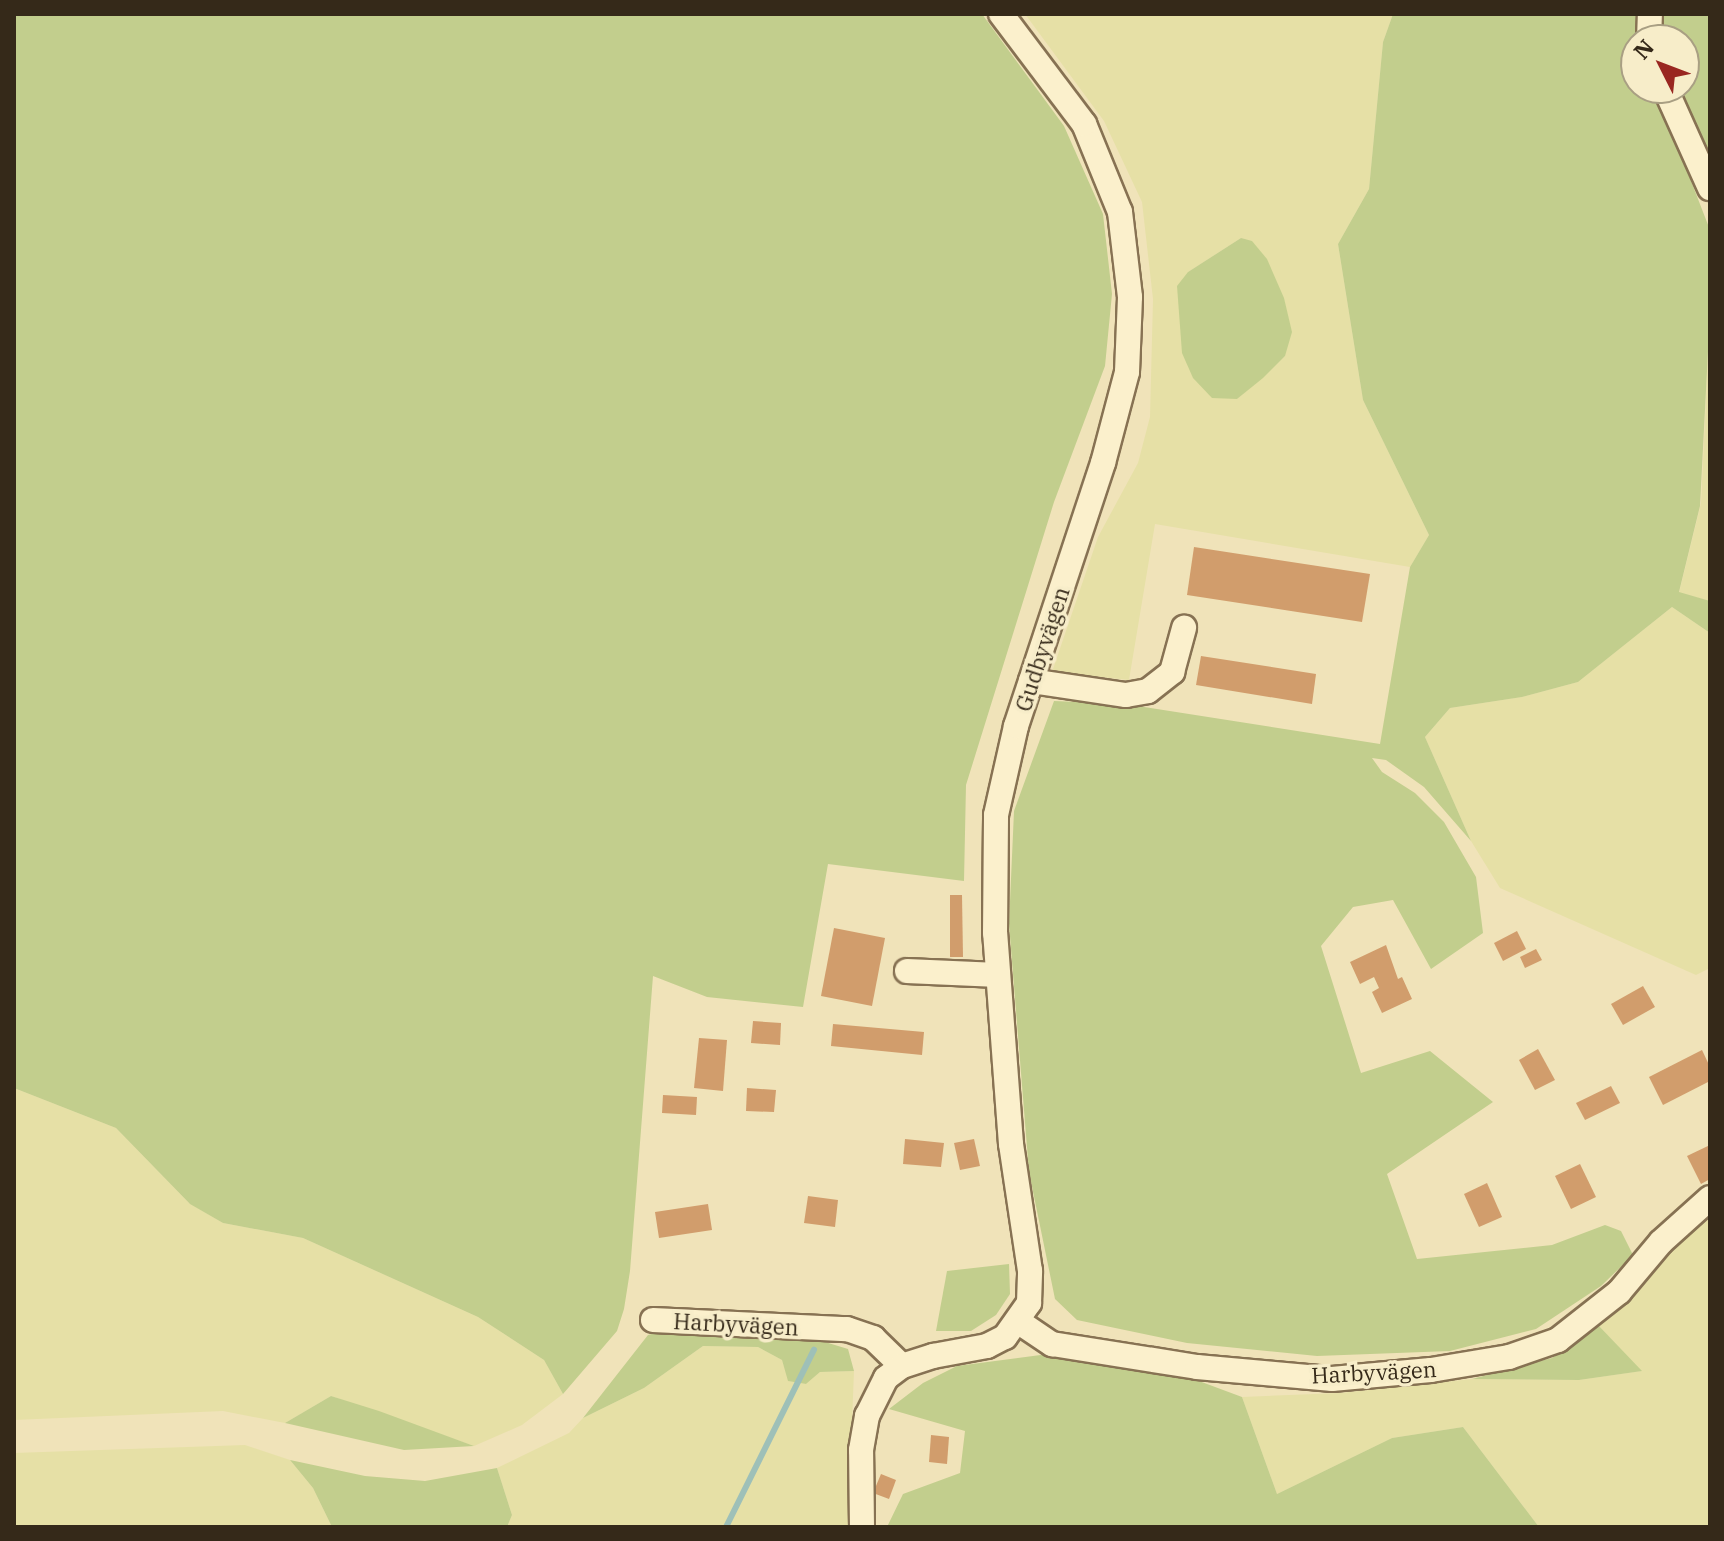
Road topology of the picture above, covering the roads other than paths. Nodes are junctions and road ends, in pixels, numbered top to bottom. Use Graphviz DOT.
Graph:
graph roads {
  1 [pos="1001,14"];
  2 [pos="1672,104"];
  3 [pos="1710,188"];
  4 [pos="1184,628"];
  5 [pos="1031,681"];
  6 [pos="907,971"];
  7 [pos="998,975"];
  8 [pos="1710,1198"];
  9 [pos="653,1320"];
  10 [pos="1019,1322"];
  11 [pos="902,1366"];
  12 [pos="862,1527"];
  1 -- 5 [label="street, Gudbyvägen"];
  2 -- 3 [label="street"];
  4 -- 5 [label="street"];
  5 -- 7 [label="street, Gudbyvägen"];
  6 -- 7 [label="street"];
  7 -- 10 [label="street, Gudbyvägen"];
  8 -- 10 [label="street, Harbyvägen"];
  9 -- 11 [label="street, Harbyvägen"];
  10 -- 11 [label="street"];
  11 -- 12 [label="street"];
}
